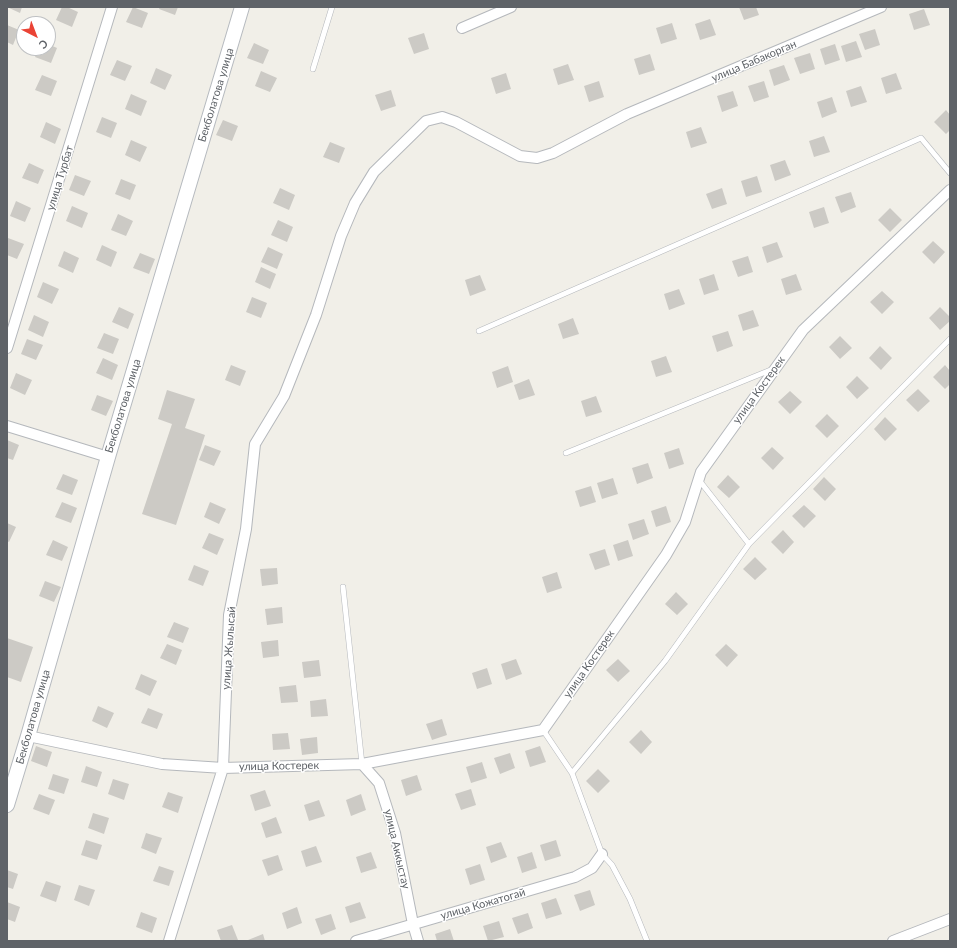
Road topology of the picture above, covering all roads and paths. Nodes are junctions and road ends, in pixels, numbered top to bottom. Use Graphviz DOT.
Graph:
graph roads {
  1 [pos="112,7"];
  2 [pos="242,7"];
  3 [pos="332,7"];
  4 [pos="511,7"];
  5 [pos="880,7"];
  6 [pos="462,28"];
  7 [pos="313,68"];
  8 [pos="950,173"];
  9 [pos="950,190"];
  10 [pos="316,315"];
  11 [pos="479,331"];
  12 [pos="950,339"];
  13 [pos="7,348"];
  14 [pos="775,368"];
  15 [pos="7,426"];
  16 [pos="566,453"];
  17 [pos="108,457"];
  18 [pos="699,480"];
  19 [pos="748,544"];
  20 [pos="343,587"];
  21 [pos="543,730"];
  22 [pos="28,736"];
  23 [pos="362,764"];
  24 [pos="223,768"];
  25 [pos="572,773"];
  26 [pos="7,805"];
  27 [pos="602,854"];
  28 [pos="950,919"];
  29 [pos="413,924"];
  30 [pos="169,941"];
  31 [pos="356,941"];
  32 [pos="418,941"];
  33 [pos="647,941"];
  34 [pos="893,941"];
  1 -- 13 [label="street, улица Турбат"];
  2 -- 17 [label="street, Бекболатова улица"];
  3 -- 7 [label="lane"];
  4 -- 6 [label="street"];
  5 -- 10 [label="street, улица Бабакорган"];
  8 -- 11 [label="lane"];
  9 -- 14 [label="street, улица Костерек"];
  10 -- 24 [label="street, улица Жылысай"];
  12 -- 19 [label="lane"];
  14 -- 16 [label="lane"];
  14 -- 18 [label="street, улица Костерек"];
  15 -- 17 [label="street"];
  17 -- 22 [label="street, Бекболатова улица"];
  18 -- 19 [label="lane"];
  18 -- 21 [label="street, улица Костерек"];
  19 -- 25 [label="lane"];
  20 -- 23 [label="lane"];
  21 -- 23 [label="street, улица Костерек"];
  21 -- 25 [label="lane"];
  22 -- 24 [label="street, улица Костерек"];
  22 -- 26 [label="street, Бекболатова улица"];
  23 -- 24 [label="street, улица Костерек"];
  23 -- 29 [label="street, улица Аккыстау"];
  24 -- 30 [label="street, улица Жылысай"];
  25 -- 27 [label="lane"];
  27 -- 29 [label="street, улица Кожатогай"];
  27 -- 33 [label="lane"];
  28 -- 34 [label="street"];
  29 -- 31 [label="street, улица Кожатогай"];
  29 -- 32 [label="street, улица Аккыстау"];
}
